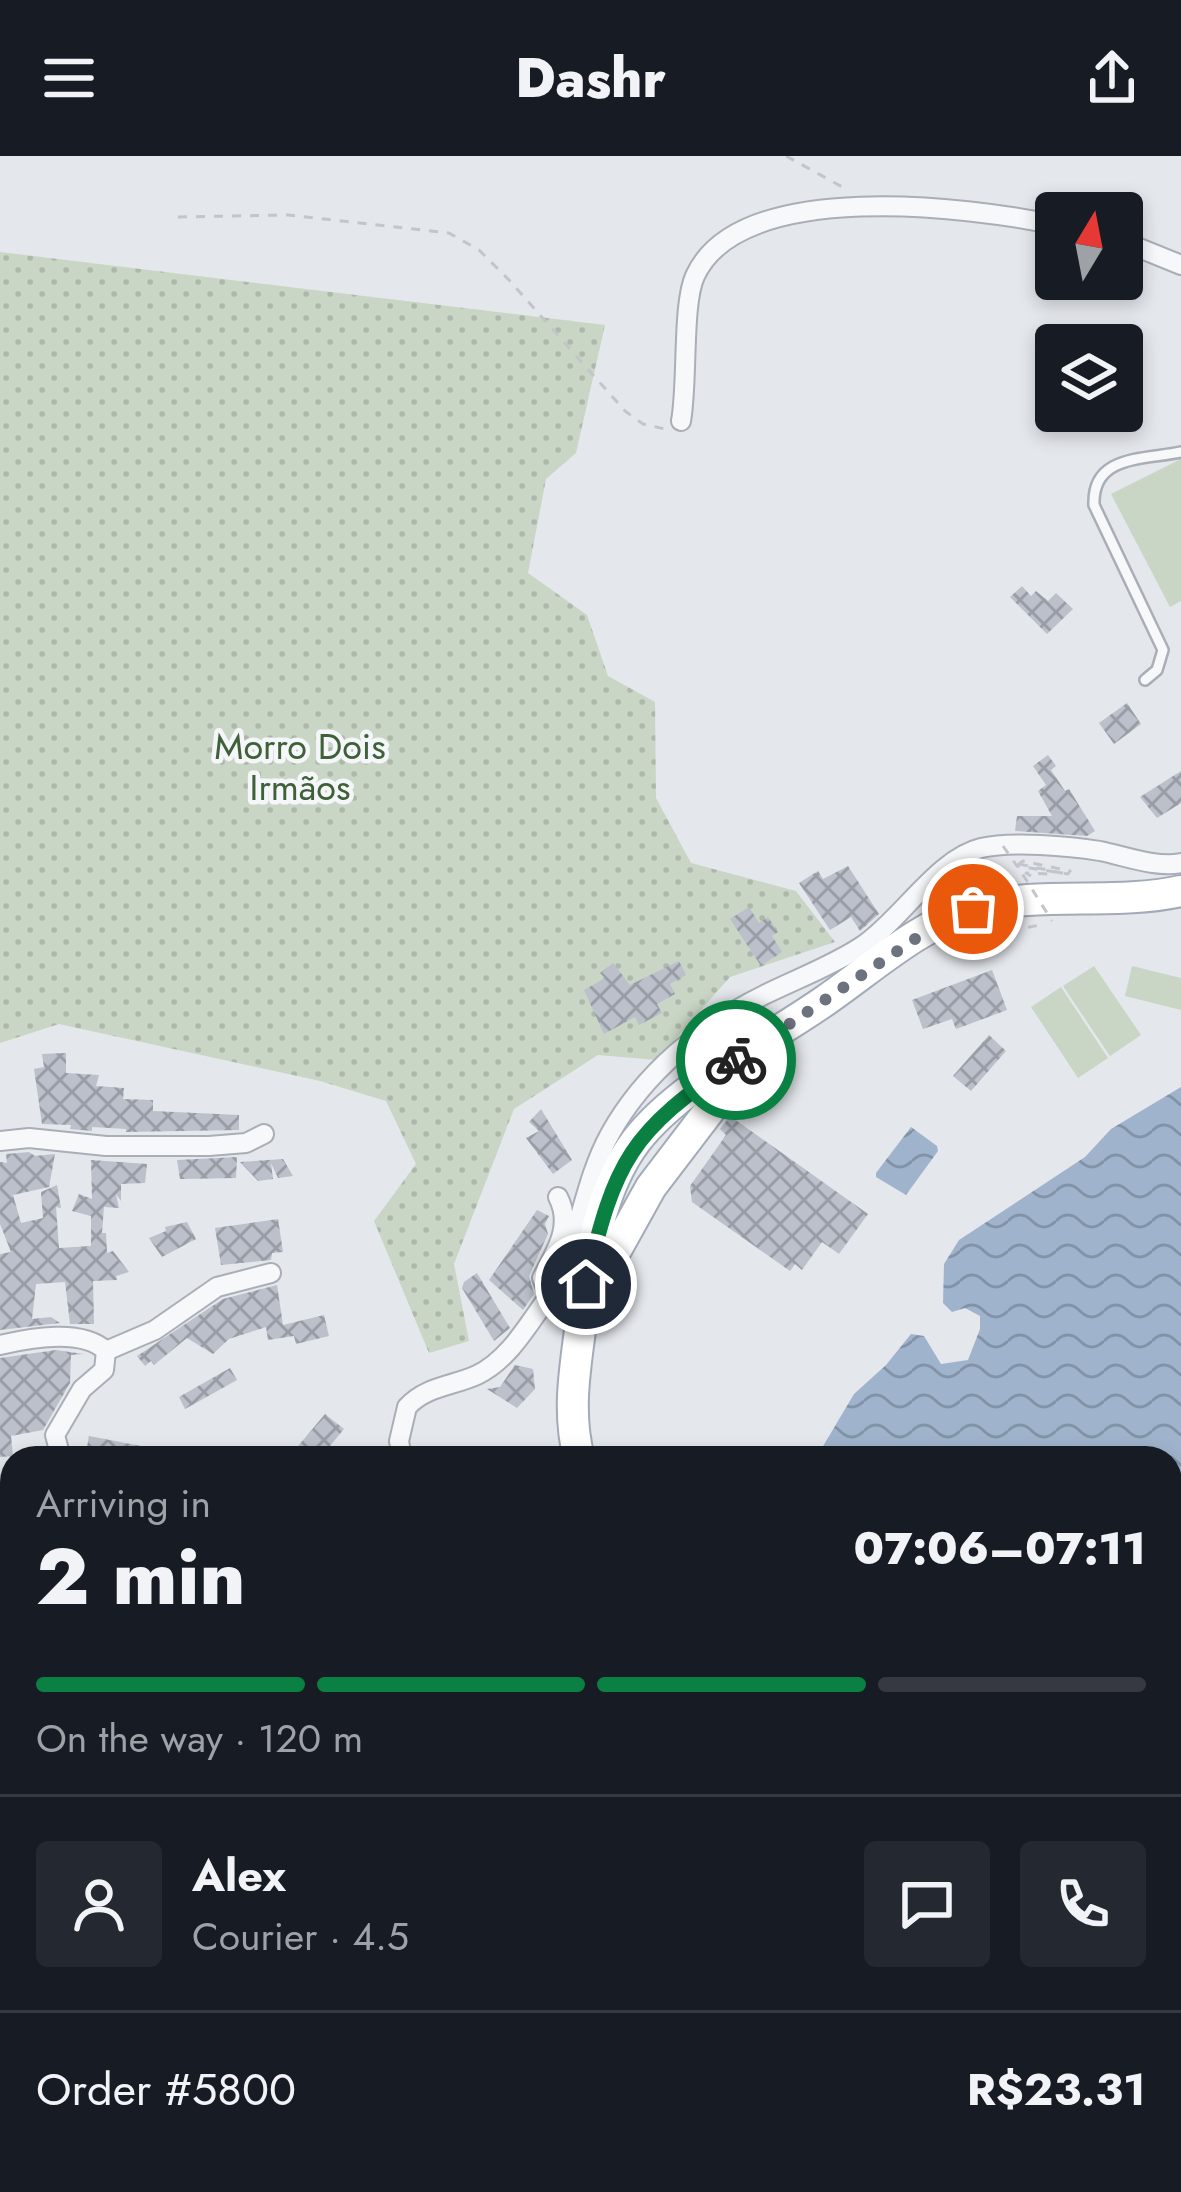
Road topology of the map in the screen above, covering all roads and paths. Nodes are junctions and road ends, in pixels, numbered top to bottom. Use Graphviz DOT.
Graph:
graph roads {
  1 [pos="786,156"];
  2 [pos="873,206"];
  3 [pos="178,217"];
  4 [pos="1035,222"];
  5 [pos="1143,250"];
  6 [pos="1181,266"];
  7 [pos="681,421"];
  8 [pos="1181,452"];
  9 [pos="1145,680"];
  10 [pos="1003,845"];
  11 [pos="1181,863"];
  12 [pos="1181,891"];
  13 [pos="1061,915"];
  14 [pos="770,1038"];
  15 [pos="652,1124"];
  16 [pos="264,1134"];
  17 [pos="0,1141"];
  18 [pos="651,1186"];
  19 [pos="558,1197"];
  20 [pos="608,1202"];
  21 [pos="271,1274"];
  22 [pos="549,1296"];
  23 [pos="580,1325"];
  24 [pos="0,1345"];
  25 [pos="106,1351"];
  26 [pos="58,1446"];
  27 [pos="400,1446"];
  28 [pos="577,1446"];
  1 -- 2 [label="path"];
  2 -- 4 [label="street"];
  2 -- 7 [label="street"];
  3 -- 7 [label="path"];
  5 -- 6 [label="street"];
  8 -- 9 [label="lane"];
  10 -- 11 [label="street"];
  10 -- 13 [label="path, bridge"];
  10 -- 22 [label="street"];
  12 -- 14 [label="main road"];
  14 -- 15 [label="main road"];
  14 -- 18 [label="main road"];
  15 -- 18 [label="main road"];
  15 -- 20 [label="main road"];
  16 -- 17 [label="street"];
  18 -- 20 [label="main road"];
  18 -- 23 [label="main road"];
  19 -- 22 [label="street"];
  20 -- 23 [label="main road"];
  21 -- 25 [label="street"];
  22 -- 27 [label="street"];
  23 -- 28 [label="main road"];
  24 -- 25 [label="street"];
  25 -- 26 [label="street"];
}
